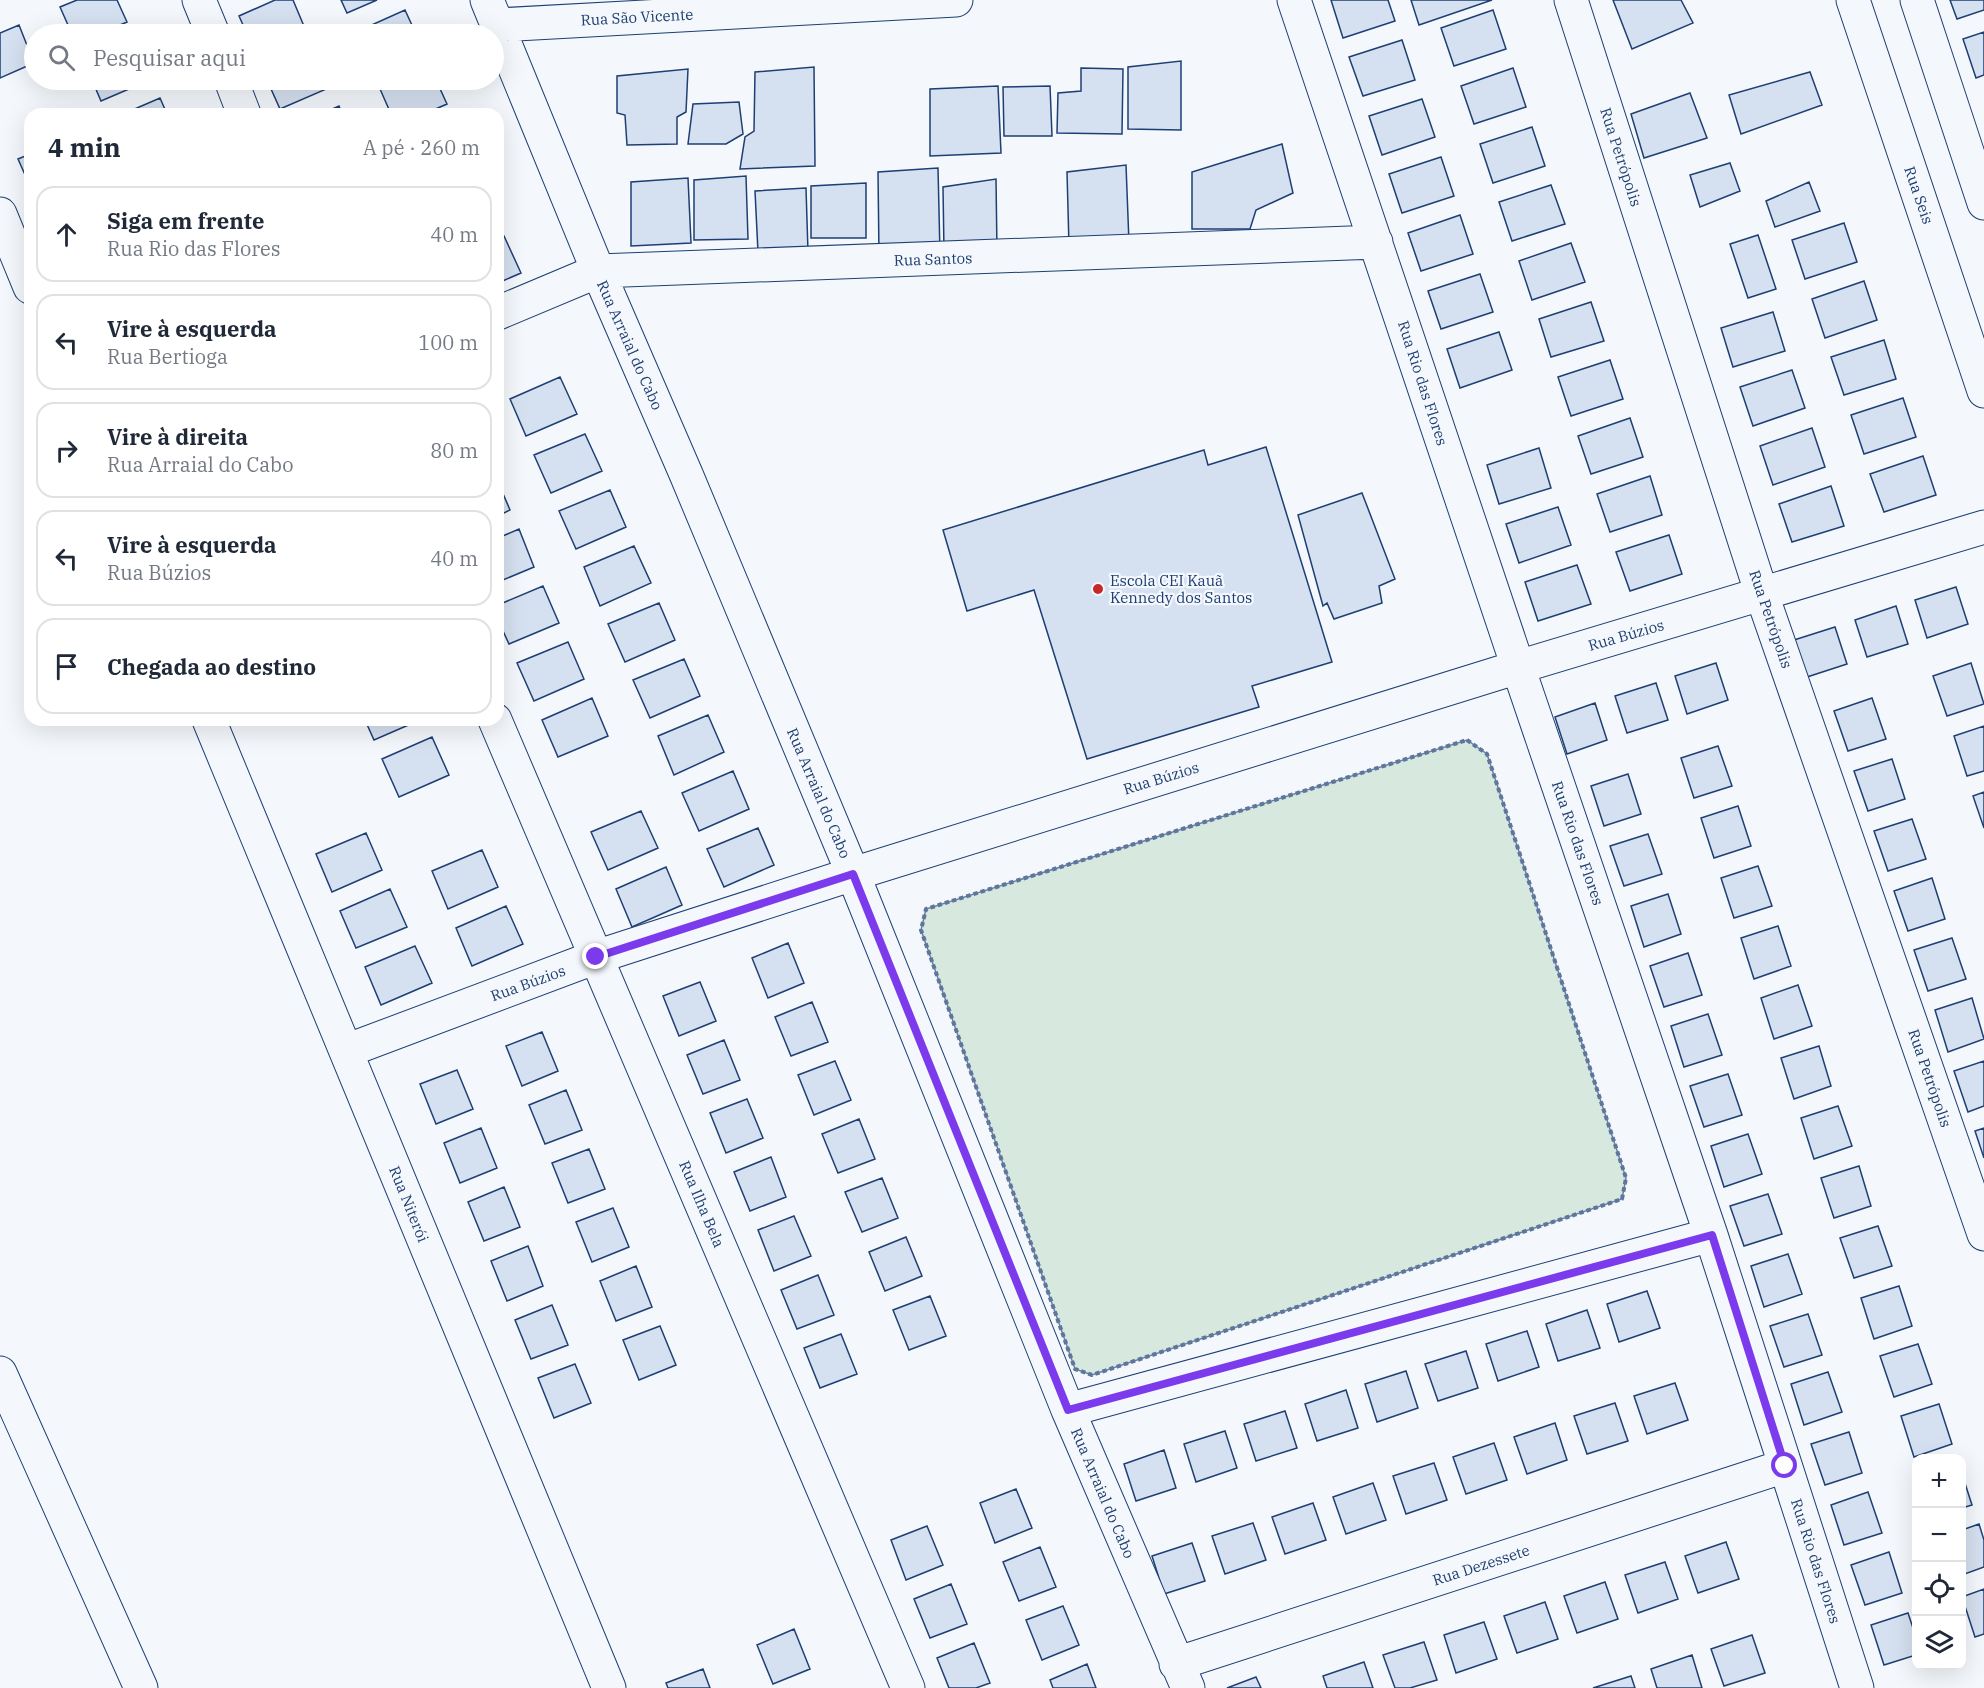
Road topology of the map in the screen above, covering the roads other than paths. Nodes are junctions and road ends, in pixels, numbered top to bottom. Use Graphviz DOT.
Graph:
graph roads {
  1 [pos="199,0"];
  2 [pos="956,0"];
  3 [pos="1293,0"];
  4 [pos="1571,0"];
  5 [pos="1853,0"];
  6 [pos="1917,0"];
  7 [pos="492,12"];
  8 [pos="209,24"];
  9 [pos="504,41"];
  10 [pos="235,90"];
  11 [pos="242,108"];
  12 [pos="1984,203"];
  13 [pos="0,214"];
  14 [pos="1376,242"];
  15 [pos="598,271"];
  16 [pos="24,272"];
  17 [pos="504,310"];
  18 [pos="1984,391"];
  19 [pos="1984,527"];
  20 [pos="1762,595"];
  21 [pos="1518,667"];
  22 [pos="211,726"];
  23 [pos="498,726"];
  24 [pos="853,874"];
  25 [pos="596,957"];
  26 [pos="346,1051"];
  27 [pos="1984,1234"];
  28 [pos="1712,1235"];
  29 [pos="0,1373"];
  30 [pos="1068,1410"];
  31 [pos="1785,1466"];
  32 [pos="1182,1676"];
  33 [pos="141,1688"];
  34 [pos="609,1688"];
  35 [pos="908,1688"];
  36 [pos="1857,1688"];
  1 -- 8 [label="street"];
  2 -- 7 [label="street, Rua São Vicente"];
  3 -- 14 [label="street, Rua Rio das Flores"];
  4 -- 20 [label="street, Rua Petrópolis"];
  5 -- 18 [label="street, Rua Seis"];
  6 -- 12 [label="street"];
  9 -- 15 [label="street, Rua Arraial do Cabo"];
  10 -- 11 [label="street"];
  13 -- 16 [label="street"];
  14 -- 15 [label="street, Rua Santos"];
  14 -- 21 [label="street, Rua Rio das Flores"];
  15 -- 17 [label="street, Rua Santos"];
  15 -- 24 [label="street, Rua Arraial do Cabo"];
  19 -- 20 [label="street, Rua Búzios"];
  20 -- 21 [label="street, Rua Búzios"];
  20 -- 27 [label="street, Rua Petrópolis"];
  21 -- 24 [label="street, Rua Búzios"];
  21 -- 28 [label="street, Rua Rio das Flores"];
  22 -- 26 [label="street, Rua Niterói"];
  23 -- 25 [label="street, Rua Ilha Bela"];
  24 -- 25 [label="street, Rua Búzios"];
  24 -- 30 [label="street, Rua Arraial do Cabo"];
  25 -- 26 [label="street, Rua Búzios"];
  25 -- 35 [label="street, Rua Ilha Bela"];
  26 -- 34 [label="street, Rua Niterói"];
  28 -- 30 [label="street"];
  28 -- 31 [label="street, Rua Rio das Flores"];
  29 -- 33 [label="street"];
  30 -- 32 [label="street, Rua Arraial do Cabo"];
  31 -- 32 [label="street, Rua Dezessete"];
  31 -- 36 [label="street, Rua Rio das Flores"];
}
